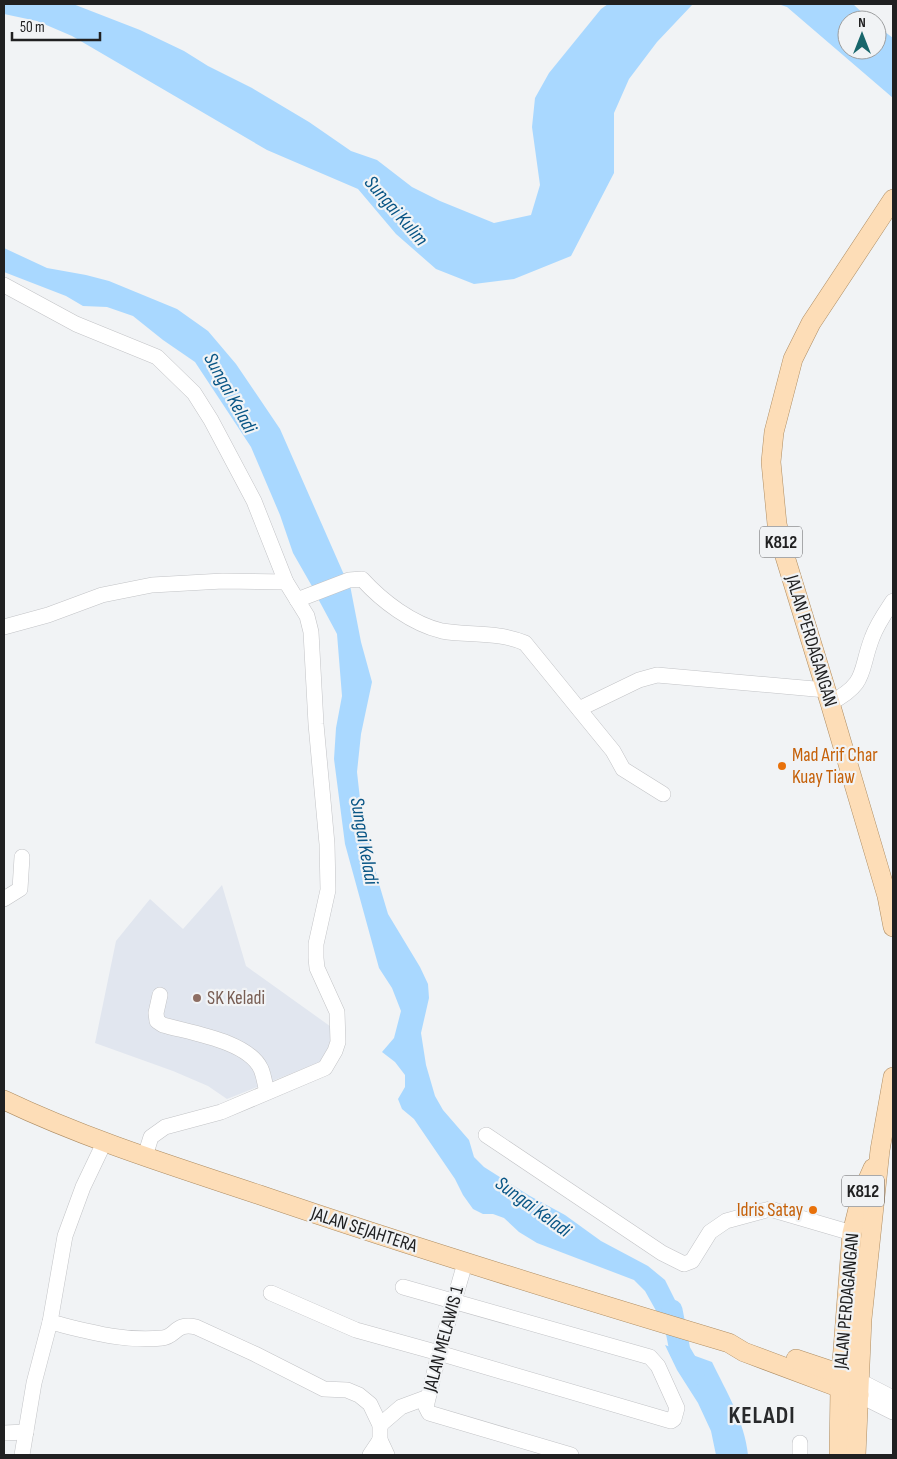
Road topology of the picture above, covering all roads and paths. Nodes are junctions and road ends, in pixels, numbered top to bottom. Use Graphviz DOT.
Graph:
graph roads {
  1 [pos="893,199"];
  2 [pos="4,286"];
  3 [pos="286,582"];
  4 [pos="297,600"];
  5 [pos="893,601"];
  6 [pos="4,627"];
  7 [pos="828,697"];
  8 [pos="579,709"];
  9 [pos="663,794"];
  10 [pos="22,857"];
  11 [pos="4,899"];
  12 [pos="893,927"];
  13 [pos="160,995"];
  14 [pos="893,1077"];
  15 [pos="267,1092"];
  16 [pos="4,1100"];
  17 [pos="486,1135"];
  18 [pos="104,1143"];
  19 [pos="880,1150"];
  20 [pos="145,1156"];
  21 [pos="852,1233"];
  22 [pos="465,1263"];
  23 [pos="403,1287"];
  24 [pos="271,1293"];
  25 [pos="454,1302"];
  26 [pos="50,1322"];
  27 [pos="439,1352"];
  28 [pos="840,1380"];
  29 [pos="859,1388"];
  30 [pos="428,1397"];
  31 [pos="893,1398"];
  32 [pos="893,1412"];
  33 [pos="26,1432"];
  34 [pos="4,1433"];
  35 [pos="380,1433"];
  36 [pos="553,1453"];
  37 [pos="22,1455"];
  38 [pos="370,1455"];
  39 [pos="387,1455"];
  40 [pos="571,1455"];
  41 [pos="838,1455"];
  42 [pos="856,1455"];
  1 -- 7 [label="main road, JALAN PERDAGANGAN / K812"];
  2 -- 3 [label="street"];
  3 -- 4 [label="street"];
  3 -- 6 [label="street"];
  4 -- 8 [label="street"];
  4 -- 15 [label="street"];
  5 -- 7 [label="street"];
  7 -- 8 [label="street"];
  7 -- 12 [label="main road, JALAN PERDAGANGAN / K812"];
  8 -- 9 [label="street"];
  10 -- 11 [label="street"];
  13 -- 15 [label="street"];
  14 -- 19 [label="main road, JALAN PERDAGANGAN / K812"];
  15 -- 20 [label="street"];
  16 -- 18 [label="main road, JALAN SEJAHTERA"];
  17 -- 21 [label="street"];
  18 -- 20 [label="main road, JALAN SEJAHTERA"];
  18 -- 26 [label="street"];
  19 -- 21 [label="main road, JALAN PERDAGANGAN / K812"];
  19 -- 29 [label="main road, JALAN PERDAGANGAN / K812"];
  20 -- 22 [label="main road, JALAN SEJAHTERA"];
  21 -- 28 [label="main road, JALAN PERDAGANGAN / K812"];
  22 -- 25 [label="street, JALAN MELAWIS 1"];
  22 -- 28 [label="main road, JALAN SEJAHTERA"];
  23 -- 25 [label="street"];
  24 -- 27 [label="street"];
  25 -- 27 [label="street, JALAN MELAWIS 1"];
  25 -- 27 [label="street"];
  26 -- 33 [label="street"];
  26 -- 35 [label="street"];
  27 -- 30 [label="street, JALAN MELAWIS 1"];
  28 -- 29 [label="main road, JALAN SEJAHTERA"];
  28 -- 41 [label="main road, JALAN PERDAGANGAN / K812"];
  29 -- 31 [label="street"];
  29 -- 32 [label="street"];
  29 -- 42 [label="main road, JALAN PERDAGANGAN / K812"];
  30 -- 35 [label="street"];
  30 -- 36 [label="street, JALAN MELAWIS 1"];
  33 -- 34 [label="street"];
  33 -- 37 [label="street"];
  35 -- 38 [label="street"];
  35 -- 39 [label="street"];
  36 -- 40 [label="street"];
}
